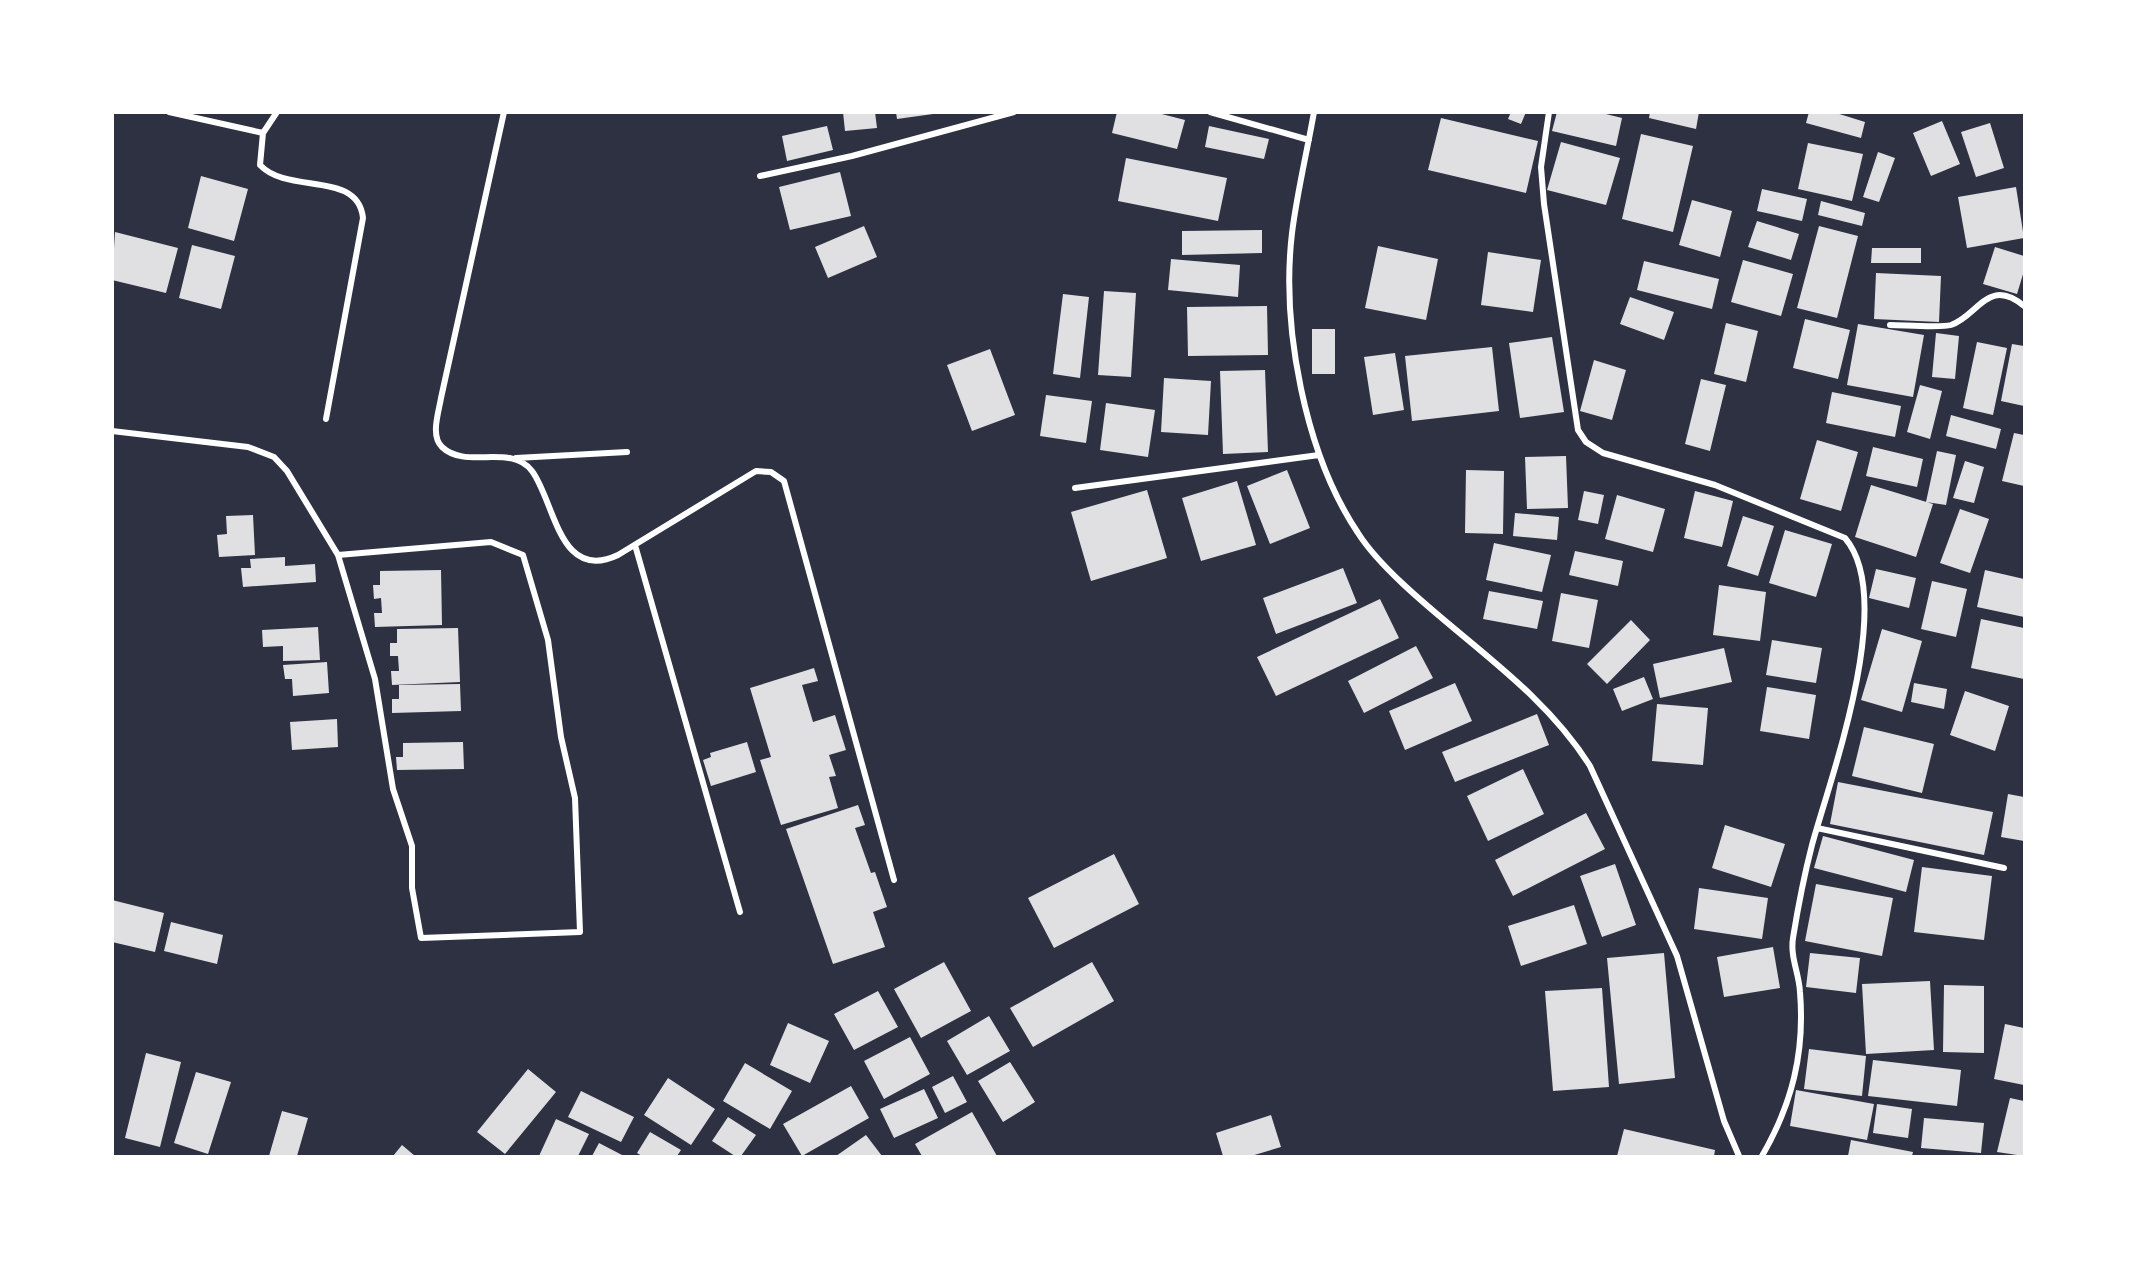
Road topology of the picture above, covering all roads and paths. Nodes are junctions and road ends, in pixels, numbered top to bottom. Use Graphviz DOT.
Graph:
graph roads {
  1 [pos="169,112"];
  2 [pos="277,112"];
  3 [pos="504,112"];
  4 [pos="1014,112"];
  5 [pos="1210,112"];
  6 [pos="1314,112"];
  7 [pos="1549,112"];
  8 [pos="263,133"];
  9 [pos="1309,140"];
  10 [pos="760,176"];
  11 [pos="2025,306"];
  12 [pos="1890,325"];
  13 [pos="326,419"];
  14 [pos="112,431"];
  15 [pos="627,452"];
  16 [pos="1319,455"];
  17 [pos="513,458"];
  18 [pos="1075,488"];
  19 [pos="635,545"];
  20 [pos="338,555"];
  21 [pos="1817,828"];
  22 [pos="2004,868"];
  23 [pos="894,880"];
  24 [pos="740,912"];
  25 [pos="1739,1156"];
  26 [pos="1762,1156"];
  1 -- 8 [label="street"];
  2 -- 8 [label="street"];
  3 -- 17 [label="street"];
  4 -- 10 [label="street"];
  5 -- 9 [label="street"];
  6 -- 9 [label="street"];
  7 -- 21 [label="street"];
  8 -- 13 [label="street"];
  9 -- 16 [label="street"];
  11 -- 12 [label="street"];
  14 -- 20 [label="street"];
  15 -- 17 [label="street"];
  16 -- 18 [label="street"];
  16 -- 25 [label="street"];
  17 -- 19 [label="street"];
  19 -- 23 [label="street"];
  19 -- 24 [label="street"];
  20 -- 20 [label="street"];
  21 -- 22 [label="street"];
  21 -- 26 [label="street"];
}
